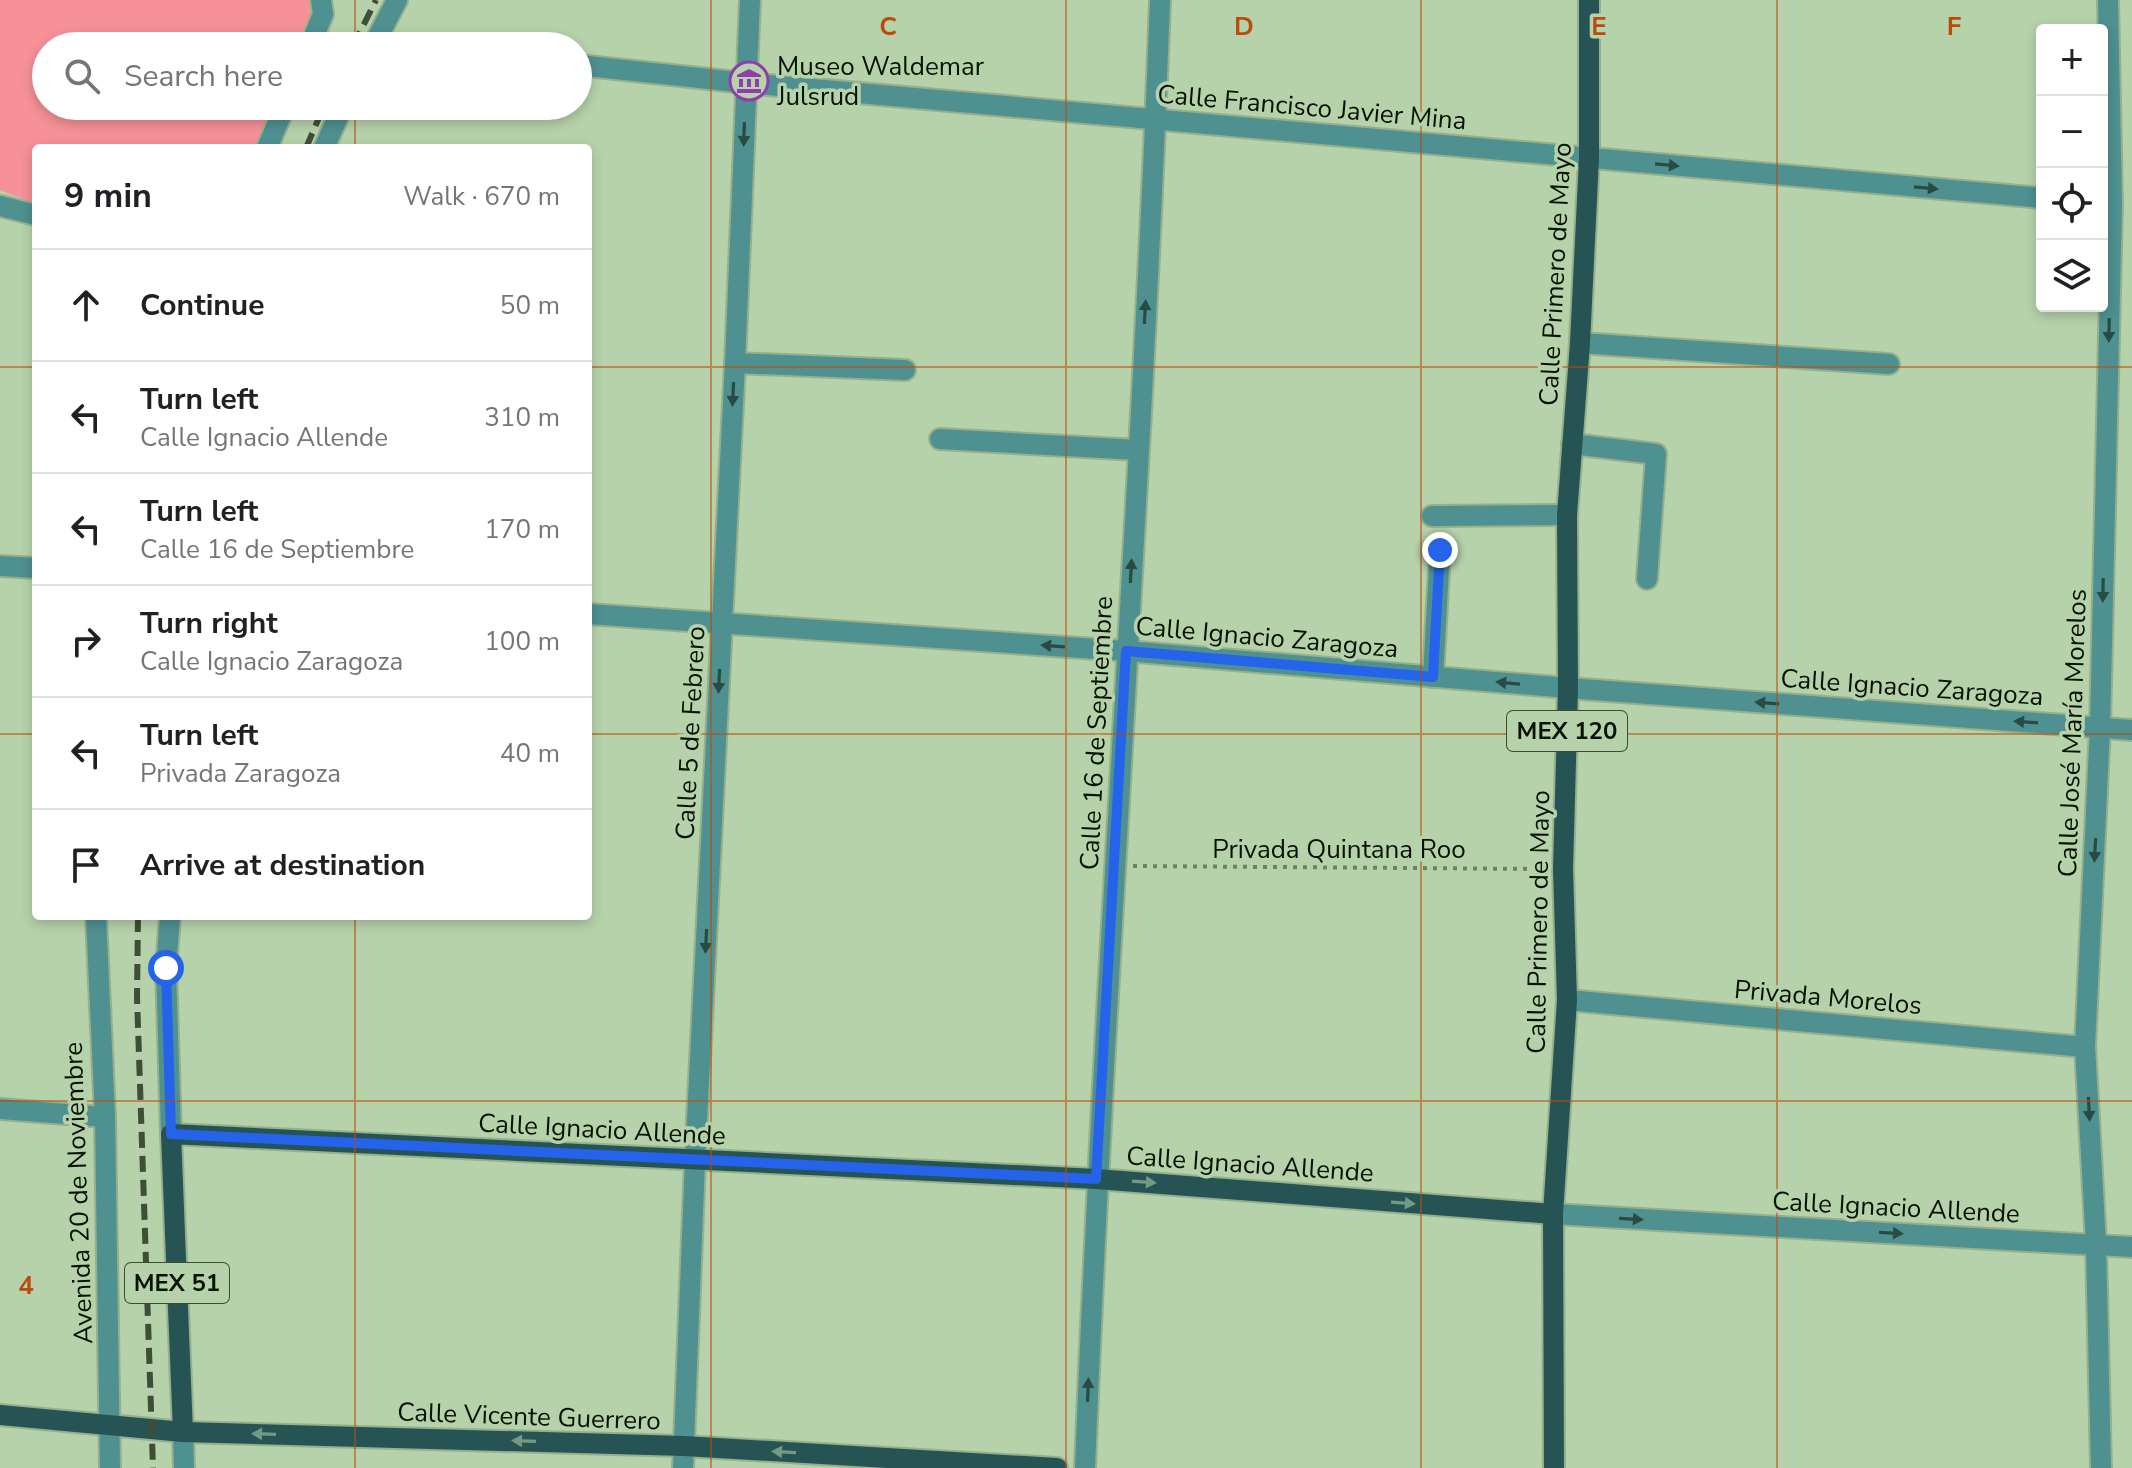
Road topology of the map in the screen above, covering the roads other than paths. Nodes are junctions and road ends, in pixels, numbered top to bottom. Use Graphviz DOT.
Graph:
graph roads {
  1 [pos="321,0"];
  2 [pos="397,0"];
  3 [pos="750,0"];
  4 [pos="1160,0"];
  5 [pos="1589,0"];
  6 [pos="2108,0"];
  7 [pos="316,32"];
  8 [pos="381,32"];
  9 [pos="592,66"];
  10 [pos="746,83"];
  11 [pos="1155,119"];
  12 [pos="279,120"];
  13 [pos="337,120"];
  14 [pos="269,144"];
  15 [pos="326,144"];
  16 [pos="1589,158"];
  17 [pos="2036,197"];
  18 [pos="2115,204"];
  19 [pos="0,206"];
  20 [pos="32,214"];
  21 [pos="1580,343"];
  22 [pos="735,363"];
  23 [pos="1889,364"];
  24 [pos="905,370"];
  25 [pos="940,439"];
  26 [pos="1572,444"];
  27 [pos="1138,450"];
  28 [pos="1567,515"];
  29 [pos="1432,516"];
  30 [pos="1440,550"];
  31 [pos="0,566"];
  32 [pos="32,568"];
  33 [pos="1647,579"];
  34 [pos="592,614"];
  35 [pos="722,624"];
  36 [pos="1126,651"];
  37 [pos="1433,677"];
  38 [pos="1568,688"];
  39 [pos="2100,727"];
  40 [pos="2132,730"];
  41 [pos="96,920"];
  42 [pos="170,920"];
  43 [pos="1567,1000"];
  44 [pos="2085,1047"];
  45 [pos="0,1109"];
  46 [pos="105,1117"];
  47 [pos="171,1134"];
  48 [pos="695,1160"];
  49 [pos="1096,1179"];
  50 [pos="1553,1214"];
  51 [pos="2096,1244"];
  52 [pos="2132,1247"];
  53 [pos="0,1415"];
  54 [pos="110,1427"];
  55 [pos="183,1432"];
  56 [pos="684,1446"];
  57 [pos="1552,1466"];
  58 [pos="110,1468"];
  59 [pos="184,1468"];
  60 [pos="683,1468"];
  61 [pos="1057,1468"];
  62 [pos="1085,1468"];
  63 [pos="2101,1468"];
  1 -- 7 [label="street"];
  2 -- 8 [label="street"];
  3 -- 10 [label="street, Calle 5 de Febrero"];
  4 -- 11 [label="street, Calle 16 de Septiembre"];
  5 -- 16 [label="main road, Calle Primero de Mayo / MEX 120"];
  6 -- 18 [label="street, Calle José María Morelos"];
  9 -- 10 [label="street, Calle Francisco Javier Mina"];
  10 -- 11 [label="street, Calle Francisco Javier Mina"];
  10 -- 22 [label="street, Calle 5 de Febrero, one-way"];
  11 -- 16 [label="street, Calle Francisco Javier Mina"];
  27 -- 11 [label="street, Calle 16 de Septiembre, one-way"];
  12 -- 14 [label="street"];
  13 -- 15 [label="street"];
  16 -- 17 [label="street, Calle Francisco Javier Mina, one-way"];
  16 -- 21 [label="main road, Calle Primero de Mayo / MEX 120"];
  18 -- 39 [label="street, Calle José María Morelos, one-way"];
  19 -- 20 [label="street"];
  21 -- 23 [label="street"];
  21 -- 26 [label="main road, Calle Primero de Mayo / MEX 120"];
  22 -- 24 [label="street"];
  22 -- 35 [label="street, Calle 5 de Febrero, one-way"];
  25 -- 27 [label="street"];
  26 -- 28 [label="main road, Calle Primero de Mayo / MEX 120"];
  26 -- 33 [label="street"];
  36 -- 27 [label="street, Calle 16 de Septiembre, one-way"];
  28 -- 29 [label="street"];
  28 -- 38 [label="main road, Calle Primero de Mayo / MEX 120"];
  30 -- 37 [label="street"];
  31 -- 32 [label="street"];
  34 -- 35 [label="street, Calle Ignacio Zaragoza"];
  36 -- 35 [label="street, Calle Ignacio Zaragoza, one-way"];
  35 -- 48 [label="street, Calle 5 de Febrero, one-way"];
  36 -- 37 [label="street, Calle Ignacio Zaragoza"];
  36 -- 49 [label="street, Calle 16 de Septiembre"];
  38 -- 37 [label="street, Calle Ignacio Zaragoza, one-way"];
  39 -- 38 [label="street, Calle Ignacio Zaragoza, one-way"];
  38 -- 43 [label="main road, Calle Primero de Mayo / MEX 120"];
  39 -- 40 [label="street, Calle Ignacio Zaragoza"];
  39 -- 44 [label="street, Calle José María Morelos, one-way"];
  41 -- 46 [label="street, Avenida 20 de Noviembre"];
  42 -- 47 [label="street"];
  43 -- 44 [label="street, Privada Morelos"];
  43 -- 50 [label="main road, Calle Primero de Mayo / MEX 120"];
  44 -- 51 [label="street, Calle José María Morelos, one-way"];
  45 -- 46 [label="street"];
  46 -- 54 [label="street, Avenida 20 de Noviembre"];
  47 -- 48 [label="main road, Calle Ignacio Allende"];
  47 -- 55 [label="main road, MEX 51"];
  48 -- 49 [label="main road, Calle Ignacio Allende"];
  48 -- 56 [label="street, Calle 5 de Febrero"];
  49 -- 50 [label="main road, Calle Ignacio Allende, one-way"];
  62 -- 49 [label="street, Calle 16 de Septiembre, one-way"];
  50 -- 51 [label="street, Calle Ignacio Allende, one-way"];
  50 -- 57 [label="main road, Calle Primero de Mayo / MEX 120"];
  51 -- 52 [label="street, Calle Ignacio Allende"];
  51 -- 63 [label="street, Calle José María Morelos"];
  53 -- 54 [label="main road, Calle Vicente Guerrero"];
  54 -- 55 [label="main road, Calle Vicente Guerrero"];
  54 -- 58 [label="street, Avenida 20 de Noviembre"];
  56 -- 55 [label="main road, Calle Vicente Guerrero, one-way"];
  55 -- 59 [label="street"];
  56 -- 60 [label="street, Calle 5 de Febrero"];
  61 -- 56 [label="main road, Calle Vicente Guerrero, one-way"];
}
